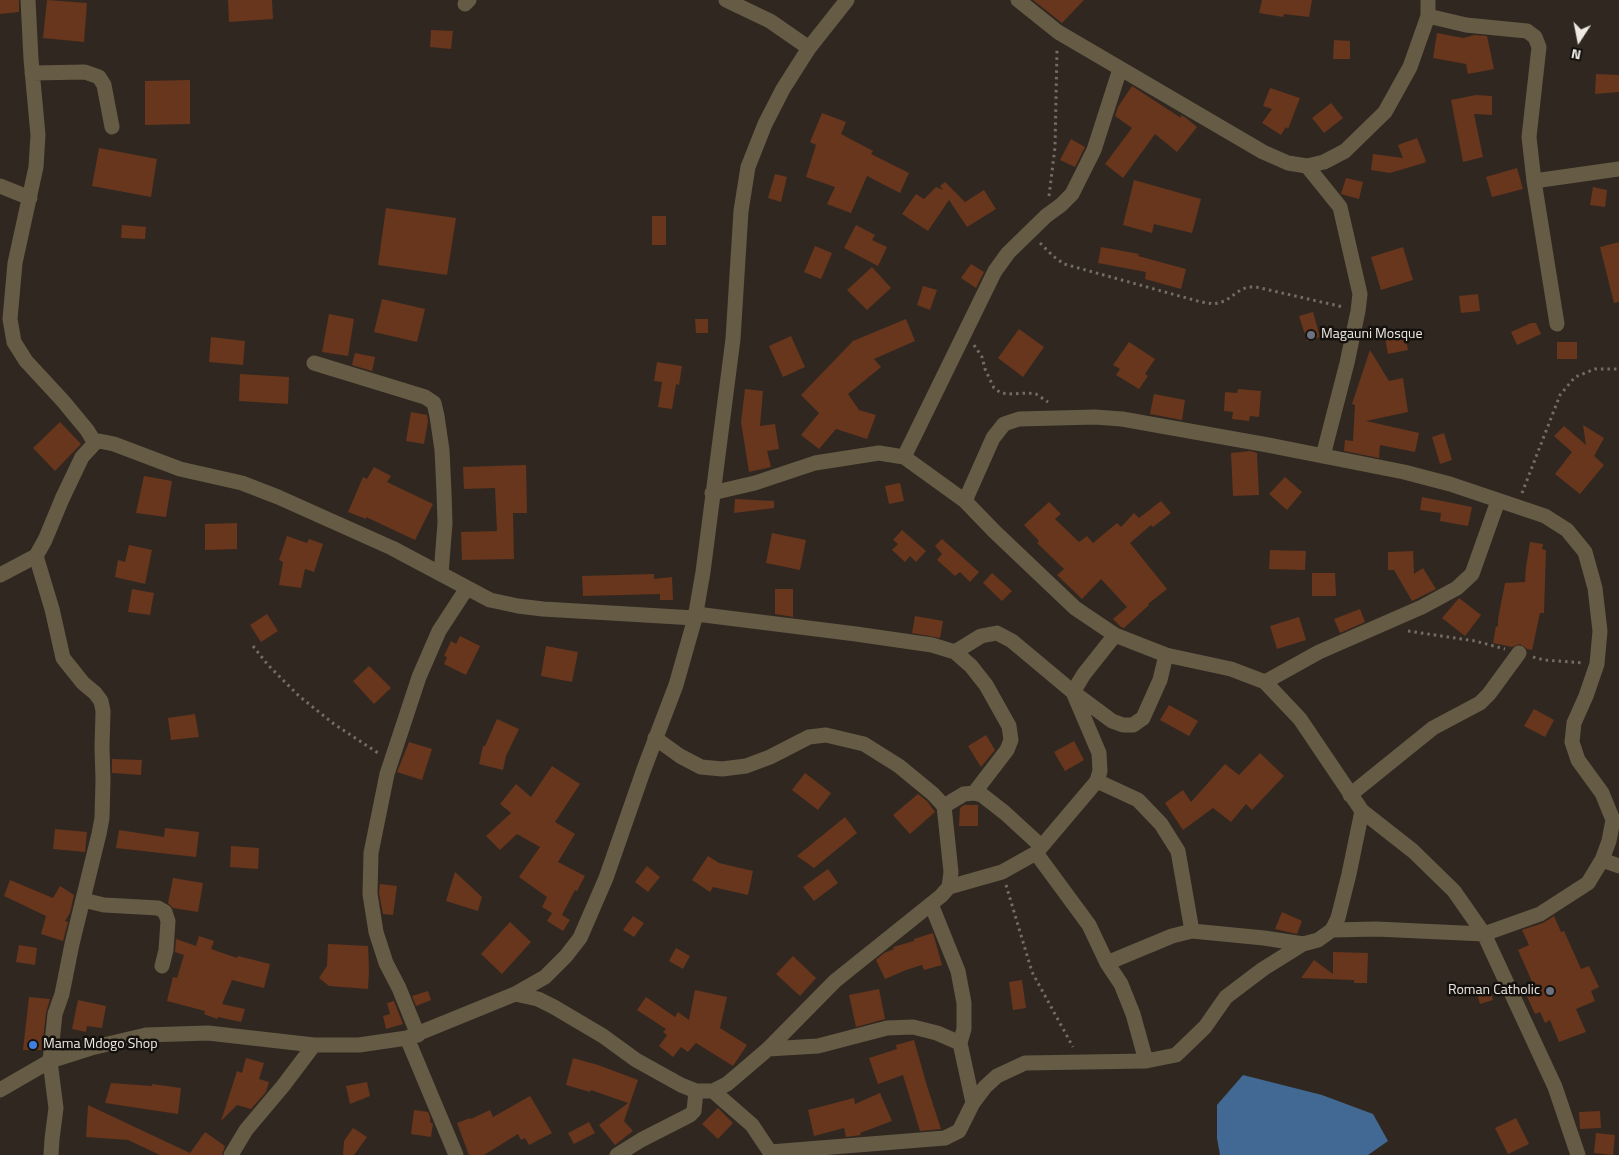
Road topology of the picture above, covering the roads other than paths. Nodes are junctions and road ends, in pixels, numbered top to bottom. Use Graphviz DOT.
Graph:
graph roads {
  1 [pos="28,0"];
  2 [pos="726,0"];
  3 [pos="847,0"];
  4 [pos="1018,0"];
  5 [pos="1428,0"];
  6 [pos="1428,16"];
  7 [pos="809,48"];
  8 [pos="1120,69"];
  9 [pos="32,73"];
  10 [pos="112,127"];
  11 [pos="1307,166"];
  12 [pos="1619,169"];
  13 [pos="1534,181"];
  14 [pos="0,186"];
  15 [pos="30,198"];
  16 [pos="1557,324"];
  17 [pos="314,363"];
  18 [pos="95,443"];
  19 [pos="1323,456"];
  20 [pos="904,457"];
  21 [pos="712,493"];
  22 [pos="1498,500"];
  23 [pos="965,501"];
  24 [pos="36,556"];
  25 [pos="441,574"];
  26 [pos="0,575"];
  27 [pos="467,588"];
  28 [pos="696,616"];
  29 [pos="1115,636"];
  30 [pos="955,652"];
  31 [pos="1519,653"];
  32 [pos="1166,656"];
  33 [pos="1265,682"];
  34 [pos="1073,692"];
  35 [pos="656,738"];
  36 [pos="1097,781"];
  37 [pos="974,793"];
  38 [pos="1350,795"];
  39 [pos="944,806"];
  40 [pos="1362,811"];
  41 [pos="1038,849"];
  42 [pos="1602,860"];
  43 [pos="1619,866"];
  44 [pos="949,887"];
  45 [pos="83,900"];
  46 [pos="931,904"];
  47 [pos="1332,930"];
  48 [pos="1192,931"];
  49 [pos="1484,934"];
  50 [pos="1303,944"];
  51 [pos="1107,963"];
  52 [pos="162,966"];
  53 [pos="514,994"];
  54 [pos="413,1036"];
  55 [pos="960,1043"];
  56 [pos="314,1045"];
  57 [pos="768,1049"];
  58 [pos="50,1061"];
  59 [pos="1146,1061"];
  60 [pos="0,1090"];
  61 [pos="713,1091"];
  62 [pos="696,1092"];
  63 [pos="973,1103"];
  64 [pos="771,1154"];
  65 [pos="51,1155"];
  66 [pos="232,1155"];
  67 [pos="456,1155"];
  68 [pos="617,1155"];
  69 [pos="1578,1155"];
  1 -- 9 [label="street"];
  2 -- 7 [label="street"];
  3 -- 7 [label="street"];
  4 -- 8 [label="street"];
  5 -- 6 [label="street"];
  6 -- 11 [label="street"];
  6 -- 13 [label="street"];
  7 -- 21 [label="street"];
  8 -- 11 [label="street"];
  8 -- 20 [label="street"];
  9 -- 10 [label="street"];
  9 -- 15 [label="street"];
  11 -- 19 [label="street"];
  12 -- 13 [label="street"];
  13 -- 16 [label="street"];
  14 -- 15 [label="street"];
  15 -- 18 [label="street"];
  17 -- 25 [label="street"];
  18 -- 24 [label="street"];
  18 -- 25 [label="street"];
  19 -- 22 [label="street"];
  19 -- 23 [label="street"];
  20 -- 21 [label="street"];
  20 -- 23 [label="street"];
  21 -- 28 [label="street"];
  22 -- 33 [label="street"];
  22 -- 42 [label="street"];
  23 -- 29 [label="street"];
  24 -- 26 [label="street"];
  24 -- 45 [label="street"];
  25 -- 27 [label="street"];
  27 -- 28 [label="street"];
  27 -- 54 [label="street"];
  28 -- 30 [label="street"];
  28 -- 35 [label="street"];
  29 -- 32 [label="street"];
  29 -- 34 [label="street"];
  30 -- 34 [label="street"];
  30 -- 37 [label="street"];
  31 -- 38 [label="street"];
  32 -- 33 [label="street"];
  32 -- 34 [label="street"];
  33 -- 38 [label="street"];
  34 -- 36 [label="street"];
  35 -- 39 [label="street"];
  35 -- 53 [label="street"];
  36 -- 41 [label="street"];
  36 -- 48 [label="street"];
  37 -- 39 [label="street"];
  37 -- 41 [label="street"];
  38 -- 40 [label="street"];
  39 -- 44 [label="street"];
  40 -- 47 [label="street"];
  40 -- 49 [label="street"];
  41 -- 44 [label="street"];
  41 -- 51 [label="street"];
  42 -- 43 [label="street"];
  42 -- 49 [label="street"];
  44 -- 46 [label="street"];
  45 -- 52 [label="street"];
  45 -- 58 [label="street"];
  46 -- 55 [label="street"];
  46 -- 57 [label="street"];
  47 -- 49 [label="street"];
  47 -- 50 [label="street"];
  48 -- 50 [label="street"];
  48 -- 51 [label="street"];
  49 -- 69 [label="street"];
  50 -- 59 [label="street"];
  51 -- 59 [label="street"];
  53 -- 54 [label="street"];
  53 -- 62 [label="street"];
  54 -- 56 [label="street"];
  54 -- 67 [label="street"];
  55 -- 57 [label="street"];
  55 -- 63 [label="street"];
  56 -- 58 [label="street"];
  56 -- 66 [label="street"];
  57 -- 61 [label="street"];
  58 -- 60 [label="street"];
  58 -- 65 [label="street"];
  59 -- 63 [label="street"];
  61 -- 62 [label="street"];
  61 -- 64 [label="street"];
  62 -- 68 [label="street"];
  63 -- 64 [label="street"];
}
